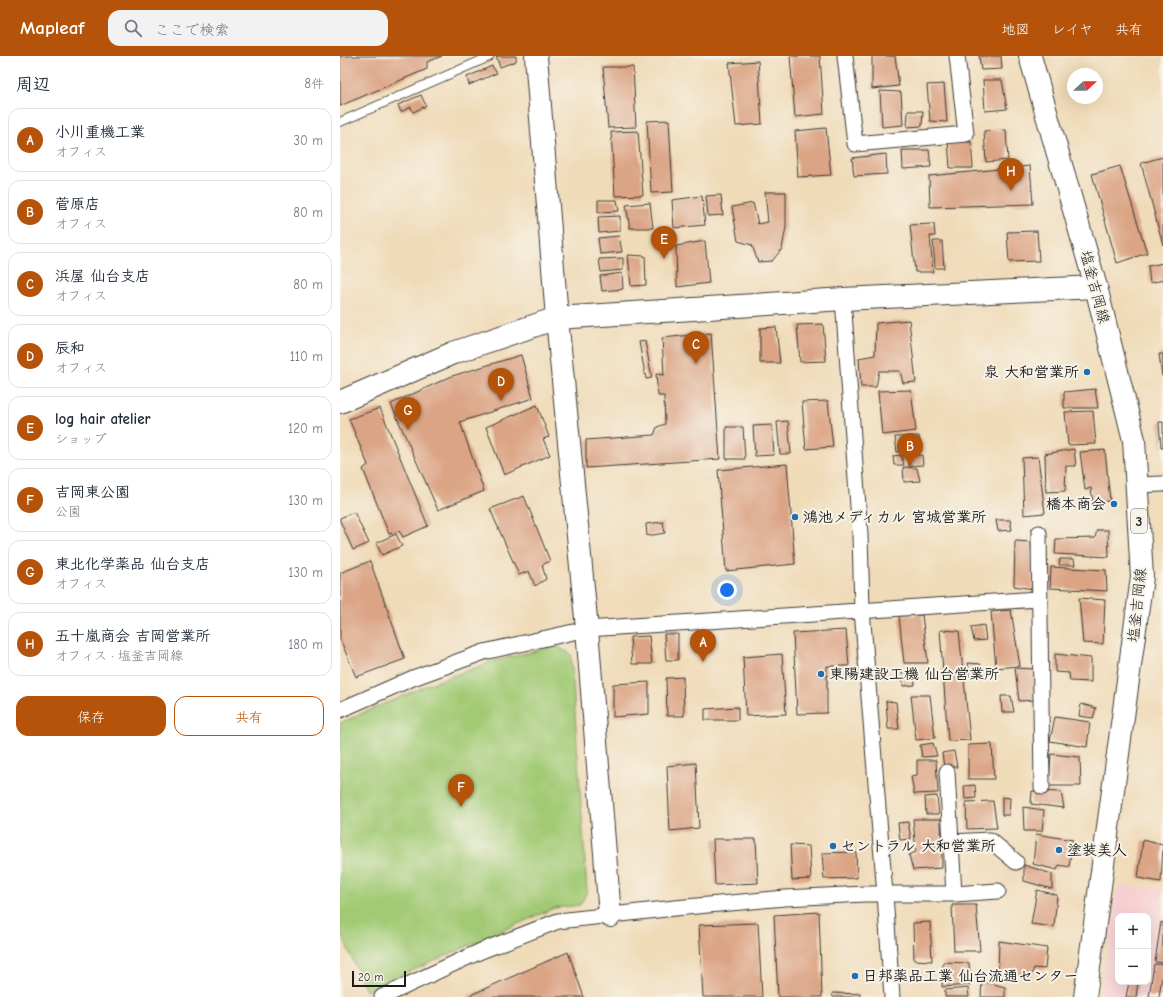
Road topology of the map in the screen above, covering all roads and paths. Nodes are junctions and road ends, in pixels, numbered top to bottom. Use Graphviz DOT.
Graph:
graph roads {
  1 [pos="488,56"];
  2 [pos="536,56"];
  3 [pos="846,56"];
  4 [pos="957,56"];
  5 [pos="1030,56"];
  6 [pos="340,122"];
  7 [pos="1096,287"];
  8 [pos="843,299"];
  9 [pos="557,318"];
  10 [pos="340,402"];
  11 [pos="1163,484"];
  12 [pos="1137,485"];
  13 [pos="1038,533"];
  14 [pos="1039,600"];
  15 [pos="862,610"];
  16 [pos="587,629"];
  17 [pos="340,710"];
  18 [pos="947,772"];
  19 [pos="1042,787"];
  20 [pos="951,842"];
  21 [pos="1016,862"];
  22 [pos="998,891"];
  23 [pos="885,894"];
  24 [pos="954,894"];
  25 [pos="610,916"];
  26 [pos="382,997"];
  27 [pos="892,997"];
  28 [pos="1085,997"];
  1 -- 6 [label="lane"];
  2 -- 9 [label="street"];
  3 -- 4 [label="street"];
  5 -- 7 [label="street, 塩釜吉岡線 / 3"];
  7 -- 8 [label="street"];
  7 -- 12 [label="street, 塩釜吉岡線 / 3"];
  8 -- 9 [label="street"];
  8 -- 15 [label="street"];
  9 -- 10 [label="street"];
  9 -- 16 [label="street"];
  11 -- 12 [label="street"];
  12 -- 28 [label="street, 塩釜吉岡線 / 3"];
  13 -- 14 [label="street"];
  14 -- 15 [label="street"];
  14 -- 19 [label="street"];
  15 -- 16 [label="street"];
  15 -- 23 [label="street"];
  16 -- 17 [label="street"];
  16 -- 25 [label="street"];
  18 -- 20 [label="street"];
  20 -- 21 [label="street"];
  20 -- 24 [label="street"];
  22 -- 24 [label="street"];
  23 -- 24 [label="street"];
  23 -- 25 [label="street"];
  23 -- 27 [label="street"];
  25 -- 26 [label="street"];
}
